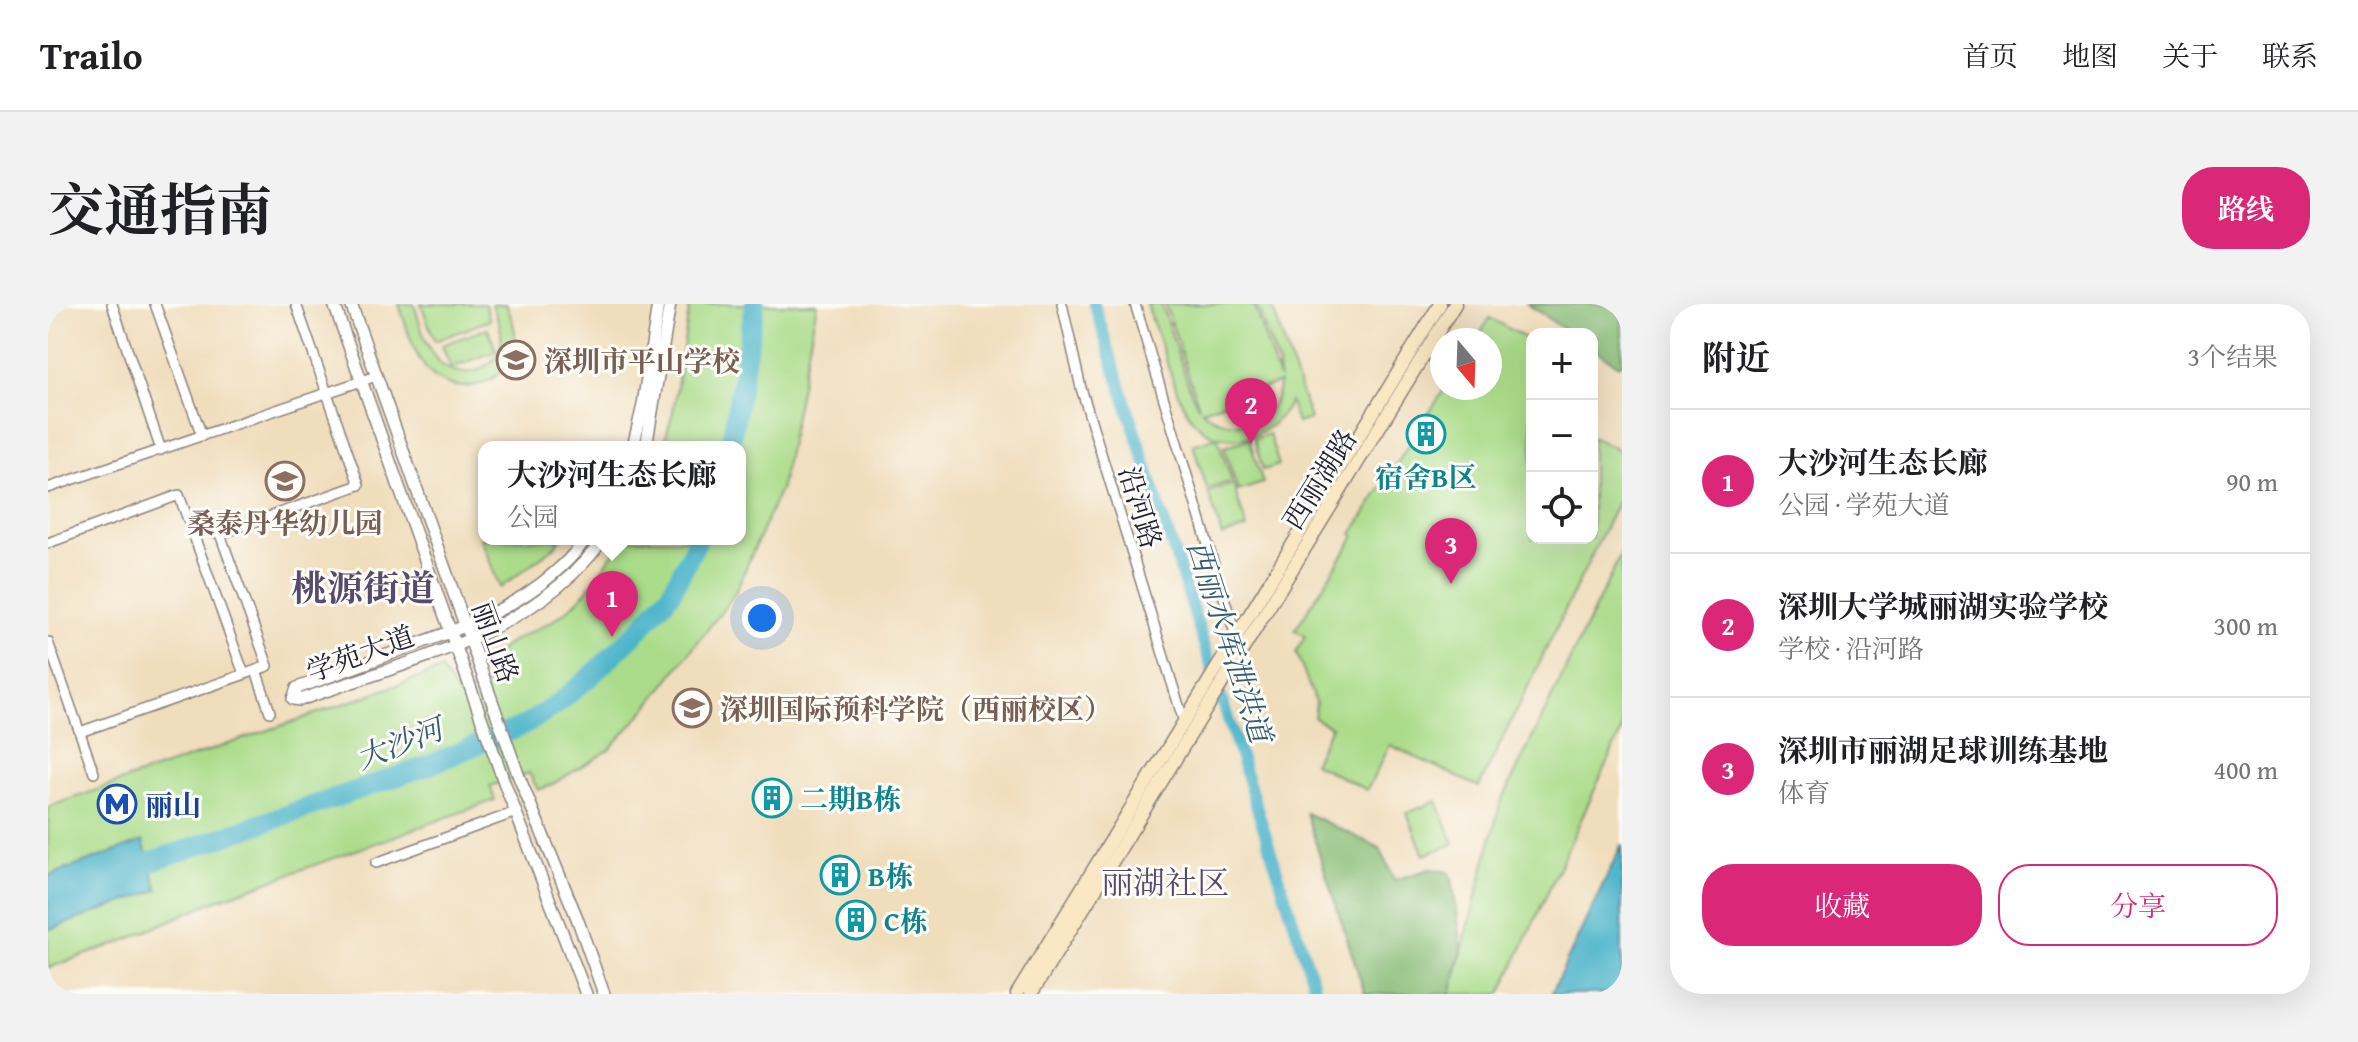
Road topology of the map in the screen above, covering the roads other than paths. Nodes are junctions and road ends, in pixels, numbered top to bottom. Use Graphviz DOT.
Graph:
graph roads {
  1 [pos="112,304"];
  2 [pos="155,304"];
  3 [pos="296,304"];
  4 [pos="334,304"];
  5 [pos="351,304"];
  6 [pos="658,304"];
  7 [pos="670,304"];
  8 [pos="1062,304"];
  9 [pos="1135,304"];
  10 [pos="1440,304"];
  11 [pos="1455,304"];
  12 [pos="376,376"];
  13 [pos="362,381"];
  14 [pos="327,393"];
  15 [pos="202,436"];
  16 [pos="634,441"];
  17 [pos="647,441"];
  18 [pos="161,450"];
  19 [pos="48,488"];
  20 [pos="190,525"];
  21 [pos="220,534"];
  22 [pos="48,543"];
  23 [pos="581,545"];
  24 [pos="598,545"];
  25 [pos="465,626"];
  26 [pos="451,632"];
  27 [pos="1236,637"];
  28 [pos="469,639"];
  29 [pos="48,642"];
  30 [pos="456,644"];
  31 [pos="256,670"];
  32 [pos="244,674"];
  33 [pos="1219,676"];
  34 [pos="270,712"];
  35 [pos="1189,725"];
  36 [pos="80,732"];
  37 [pos="94,773"];
  38 [pos="516,812"];
  39 [pos="376,863"];
  40 [pos="586,994"];
  41 [pos="604,994"];
  42 [pos="1017,994"];
  43 [pos="1031,994"];
  1 -- 18 [label="street"];
  2 -- 15 [label="street"];
  3 -- 14 [label="street"];
  4 -- 13 [label="street, 丽山路"];
  5 -- 12 [label="street, 丽山路"];
  6 -- 16 [label="street"];
  7 -- 17 [label="street"];
  8 -- 35 [label="street, 沿河路"];
  9 -- 27 [label="street, 沿河路"];
  10 -- 27 [label="main road, 西丽湖路"];
  11 -- 33 [label="main road, 西丽湖路"];
  12 -- 13 [label="street"];
  12 -- 25 [label="street, 丽山路"];
  13 -- 14 [label="street"];
  13 -- 26 [label="street, 丽山路"];
  14 -- 15 [label="street"];
  14 -- 21 [label="street"];
  15 -- 18 [label="street"];
  18 -- 19 [label="street"];
  20 -- 21 [label="street"];
  20 -- 22 [label="street"];
  20 -- 32 [label="street"];
  21 -- 31 [label="street"];
  23 -- 25 [label="street, 学苑大道"];
  24 -- 28 [label="street, 学苑大道"];
  25 -- 26 [label="street, 学苑大道"];
  25 -- 28 [label="street, 丽山路"];
  26 -- 30 [label="street, 丽山路"];
  26 -- 30 [label="street, 学苑大道"];
  27 -- 33 [label="main road, 西丽湖路"];
  28 -- 30 [label="street, 学苑大道"];
  28 -- 41 [label="street, 丽山路"];
  29 -- 36 [label="street"];
  30 -- 38 [label="street, 丽山路"];
  31 -- 32 [label="street"];
  31 -- 34 [label="street"];
  32 -- 36 [label="street"];
  33 -- 35 [label="main road"];
  35 -- 42 [label="main road"];
  35 -- 43 [label="main road"];
  36 -- 37 [label="street"];
  38 -- 39 [label="street"];
  38 -- 40 [label="street, 丽山路"];
}
